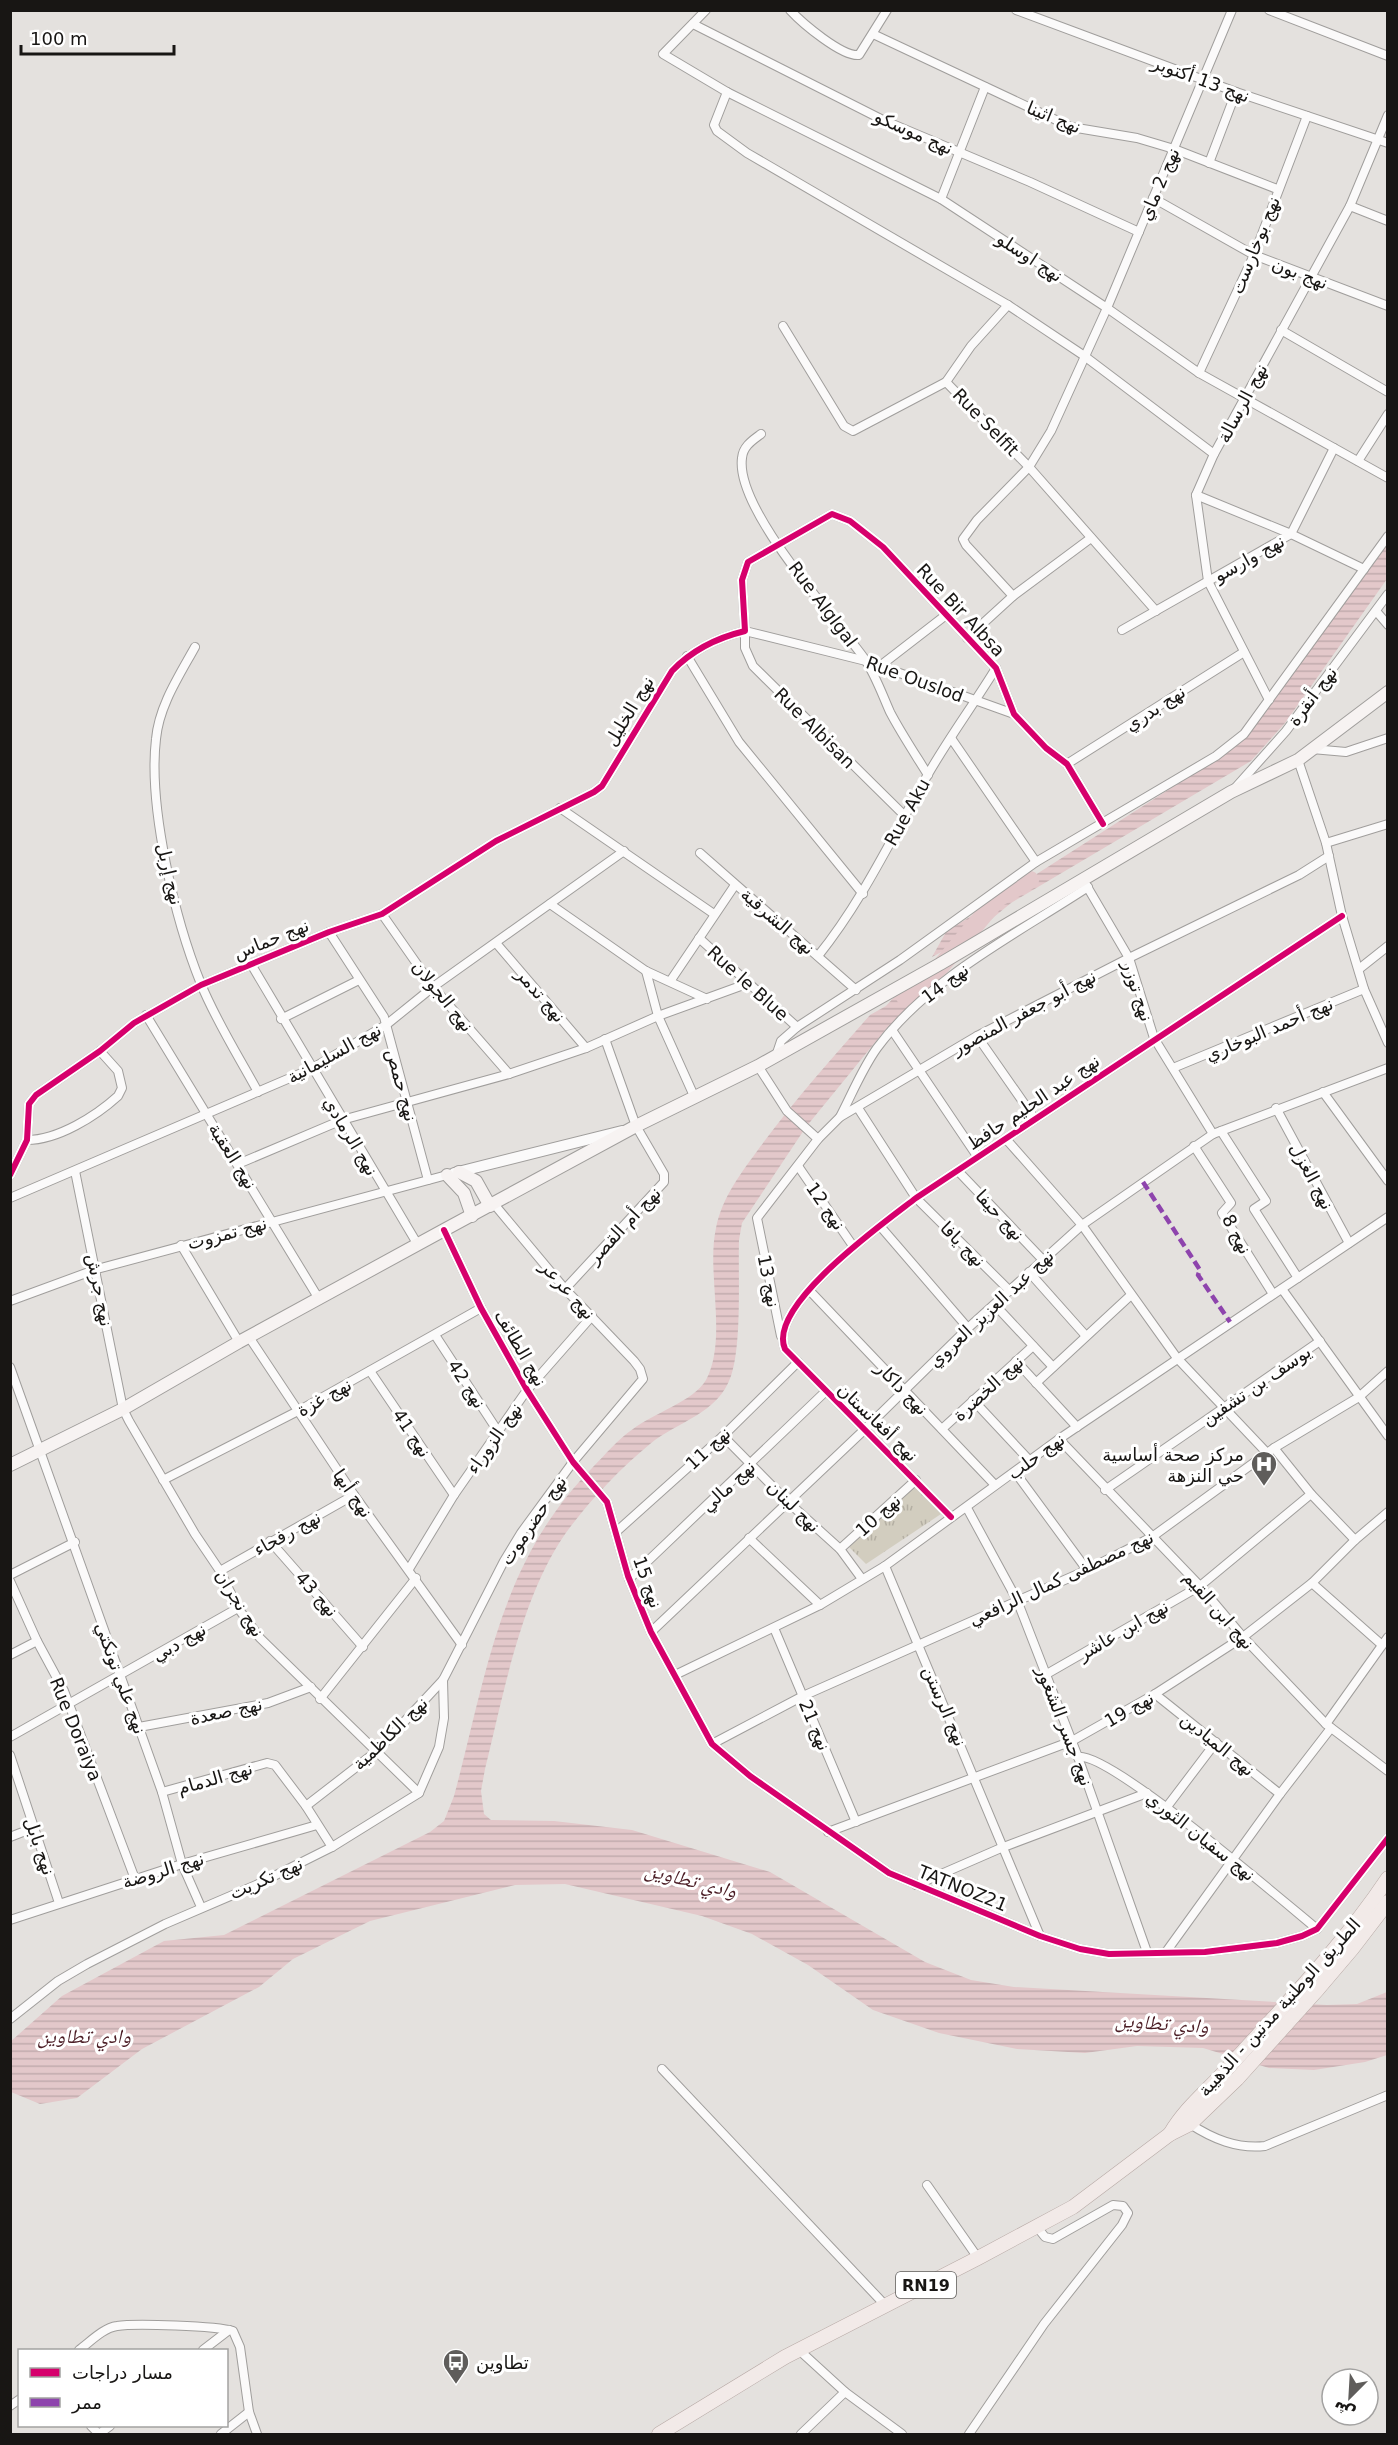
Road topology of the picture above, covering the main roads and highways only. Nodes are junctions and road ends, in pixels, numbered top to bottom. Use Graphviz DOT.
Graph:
graph roads {
  1 [pos="1388,692"];
  2 [pos="492,1205"];
  3 [pos="472,1216"];
  4 [pos="10,1465"];
  5 [pos="1388,1878"];
  6 [pos="1388,1902"];
  7 [pos="1231,2075"];
  8 [pos="1170,2134"];
  9 [pos="671,2430"];
  10 [pos="659,2434"];
  1 -- 2 [label="main road"];
  2 -- 3 [label="main road"];
  2 -- 3 [label="main road"];
  3 -- 4 [label="main road"];
  5 -- 7 [label="main road, الطريق الوطنية مدنين - الذهيبة / RN19"];
  6 -- 7 [label="main road, الطريق الوطنية مدنين - الذهيبة / RN19"];
  7 -- 8 [label="main road, الطريق الوطنية مدنين - الذهيبة / RN19"];
  7 -- 8 [label="main road, الطريق الوطنية مدنين - الذهيبة / RN19"];
  8 -- 9 [label="main road, الطريق الوطنية مدنين - الذهيبة / RN19"];
  9 -- 10 [label="main road, الطريق الوطنية مدنين - الذهيبة / RN19"];
}
